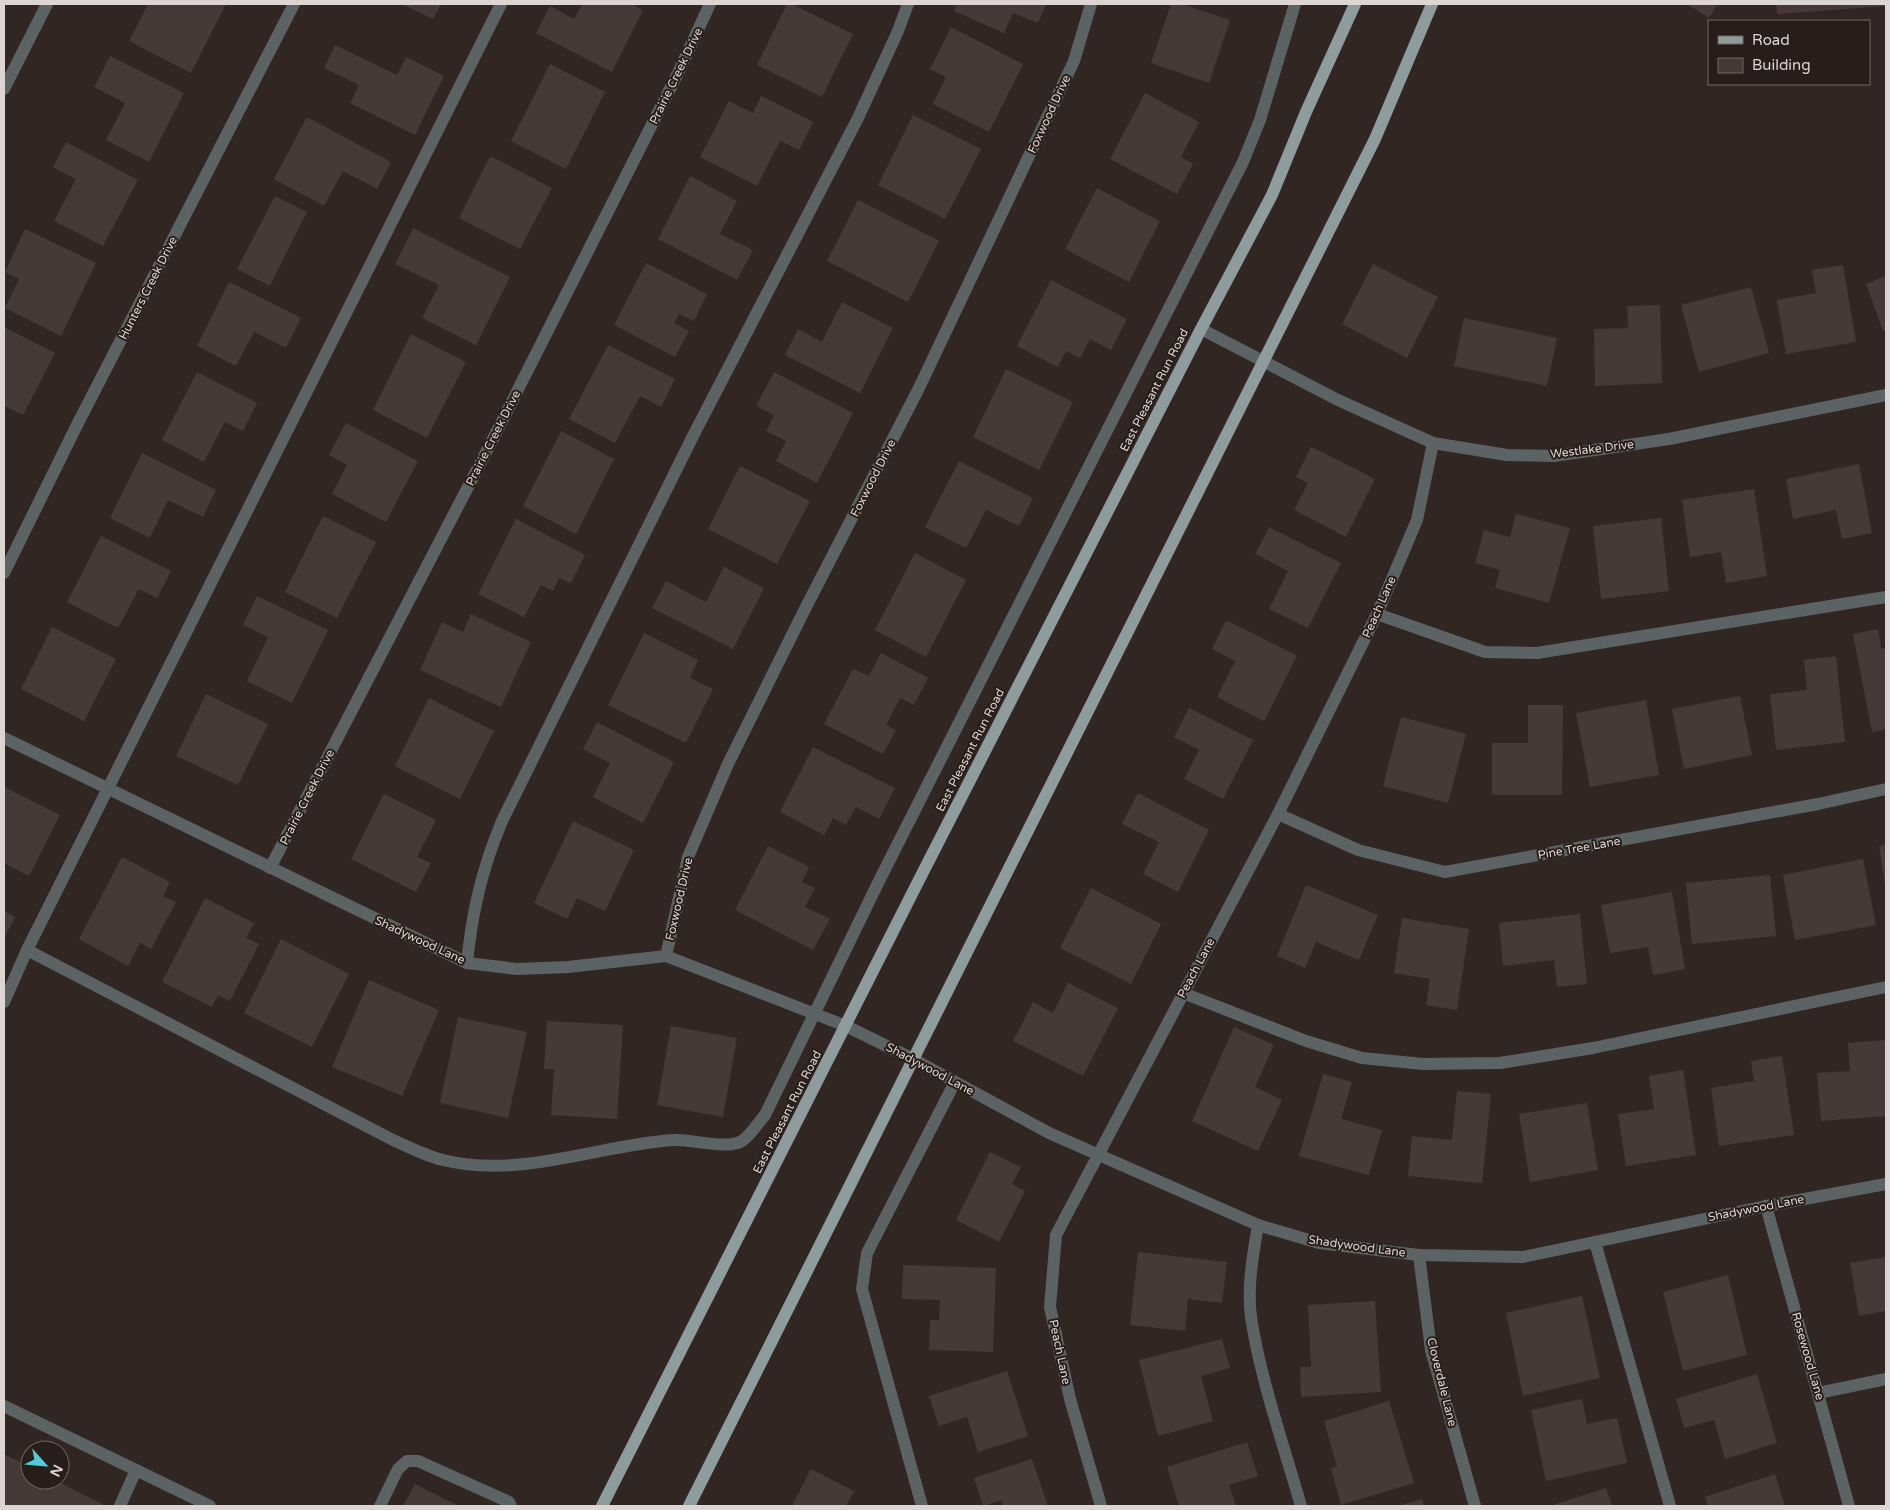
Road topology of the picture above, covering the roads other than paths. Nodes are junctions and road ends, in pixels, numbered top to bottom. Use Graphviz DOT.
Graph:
graph roads {
  1 [pos="47,4"];
  2 [pos="294,4"];
  3 [pos="501,4"];
  4 [pos="710,4"];
  5 [pos="908,4"];
  6 [pos="1091,4"];
  7 [pos="1294,4"];
  8 [pos="1355,4"];
  9 [pos="1432,4"];
  10 [pos="4,89"];
  11 [pos="1201,329"];
  12 [pos="1262,361"];
  13 [pos="1886,395"];
  14 [pos="1433,442"];
  15 [pos="4,573"];
  16 [pos="1886,597"];
  17 [pos="1377,614"];
  18 [pos="4,738"];
  19 [pos="1886,789"];
  20 [pos="108,791"];
  21 [pos="1278,814"];
  22 [pos="270,868"];
  23 [pos="28,950"];
  24 [pos="666,956"];
  25 [pos="466,964"];
  26 [pos="1886,987"];
  27 [pos="1183,993"];
  28 [pos="4,1002"];
  29 [pos="814,1014"];
  30 [pos="846,1026"];
  31 [pos="913,1059"];
  32 [pos="956,1082"];
  33 [pos="1099,1154"];
  34 [pos="1886,1184"];
  35 [pos="1766,1206"];
  36 [pos="1258,1225"];
  37 [pos="1595,1242"];
  38 [pos="1419,1255"];
  39 [pos="1886,1379"];
  40 [pos="1818,1393"];
  41 [pos="4,1406"];
  42 [pos="136,1470"];
  43 [pos="120,1506"];
  44 [pos="210,1506"];
  45 [pos="380,1506"];
  46 [pos="511,1506"];
  47 [pos="602,1506"];
  48 [pos="689,1506"];
  49 [pos="922,1506"];
  50 [pos="1101,1506"];
  51 [pos="1301,1506"];
  52 [pos="1476,1506"];
  53 [pos="1670,1506"];
  54 [pos="1849,1506"];
  1 -- 10 [label="street"];
  2 -- 15 [label="street, Hunters Creek Drive"];
  3 -- 20 [label="street"];
  4 -- 22 [label="street, Prairie Creek Drive"];
  5 -- 25 [label="street"];
  6 -- 24 [label="street, Foxwood Drive"];
  7 -- 29 [label="street"];
  8 -- 11 [label="main road, East Pleasant Run Road"];
  9 -- 12 [label="main road"];
  11 -- 12 [label="street, Westlake Drive"];
  11 -- 30 [label="main road, East Pleasant Run Road"];
  12 -- 14 [label="street, Westlake Drive"];
  12 -- 31 [label="main road"];
  13 -- 14 [label="street, Westlake Drive"];
  14 -- 17 [label="street, Peach Lane"];
  16 -- 17 [label="street"];
  17 -- 21 [label="street, Peach Lane"];
  18 -- 20 [label="street, Shadywood Lane"];
  19 -- 21 [label="street, Pine Tree Lane"];
  20 -- 22 [label="street, Shadywood Lane"];
  20 -- 23 [label="street"];
  21 -- 27 [label="street, Peach Lane"];
  22 -- 25 [label="street, Shadywood Lane"];
  23 -- 28 [label="street"];
  23 -- 29 [label="street"];
  24 -- 25 [label="street, Shadywood Lane"];
  24 -- 29 [label="street, Shadywood Lane"];
  26 -- 27 [label="street"];
  27 -- 33 [label="street, Peach Lane"];
  29 -- 30 [label="street, Shadywood Lane"];
  30 -- 31 [label="street, Shadywood Lane"];
  30 -- 47 [label="main road, East Pleasant Run Road"];
  31 -- 32 [label="street, Shadywood Lane"];
  31 -- 48 [label="main road"];
  32 -- 33 [label="street, Shadywood Lane"];
  32 -- 49 [label="street"];
  33 -- 36 [label="street, Shadywood Lane"];
  33 -- 50 [label="street, Peach Lane"];
  34 -- 35 [label="street, Shadywood Lane"];
  35 -- 37 [label="street, Shadywood Lane"];
  35 -- 40 [label="street, Rosewood Lane"];
  36 -- 38 [label="street, Shadywood Lane"];
  36 -- 51 [label="street"];
  37 -- 38 [label="street, Shadywood Lane"];
  37 -- 53 [label="street"];
  38 -- 52 [label="street, Cloverdale Lane"];
  39 -- 40 [label="street"];
  40 -- 54 [label="street, Rosewood Lane"];
  41 -- 42 [label="street"];
  42 -- 43 [label="street"];
  42 -- 44 [label="street"];
  45 -- 46 [label="street"];
}
